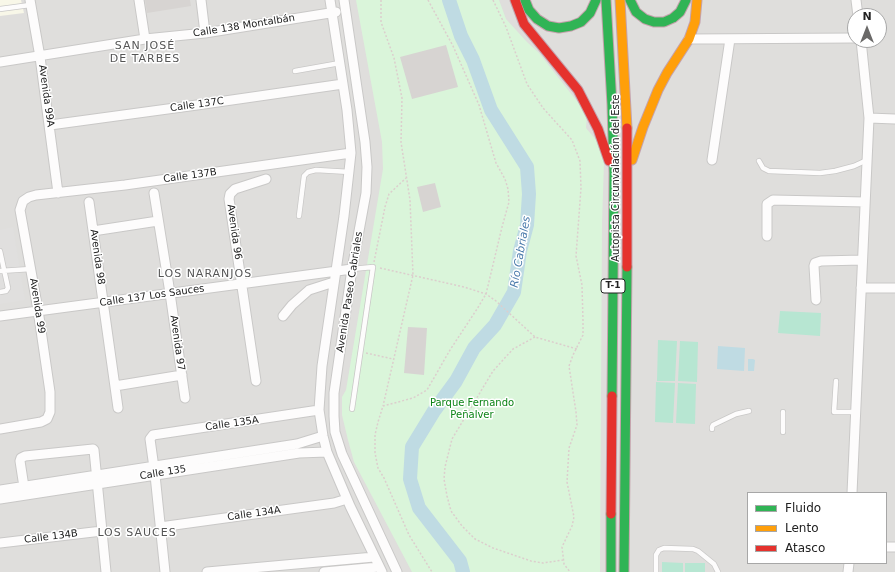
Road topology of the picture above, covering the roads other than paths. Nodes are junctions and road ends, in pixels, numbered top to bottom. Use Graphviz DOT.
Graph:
graph roads {
  1 [pos="139,0"];
  2 [pos="201,0"];
  3 [pos="330,0"];
  4 [pos="344,0"];
  5 [pos="515,0"];
  6 [pos="525,0"];
  7 [pos="596,0"];
  8 [pos="606,0"];
  9 [pos="620,0"];
  10 [pos="630,0"];
  11 [pos="686,0"];
  12 [pos="698,0"];
  13 [pos="30,2"];
  14 [pos="0,9"];
  15 [pos="346,10"];
  16 [pos="332,12"];
  17 [pos="206,33"];
  18 [pos="847,38"];
  19 [pos="144,39"];
  20 [pos="689,39"];
  21 [pos="730,39"];
  22 [pos="861,48"];
  23 [pos="40,56"];
  24 [pos="0,62"];
  25 [pos="340,63"];
  26 [pos="295,71"];
  27 [pos="343,84"];
  28 [pos="869,118"];
  29 [pos="895,119"];
  30 [pos="50,125"];
  31 [pos="351,153"];
  32 [pos="712,160"];
  33 [pos="866,160"];
  34 [pos="759,161"];
  35 [pos="350,172"];
  36 [pos="614,173"];
  37 [pos="628,177"];
  38 [pos="266,179"];
  39 [pos="58,193"];
  40 [pos="154,193"];
  41 [pos="29,197"];
  42 [pos="89,202"];
  43 [pos="865,202"];
  44 [pos="299,216"];
  45 [pos="158,221"];
  46 [pos="93,231"];
  47 [pos="766,236"];
  48 [pos="0,253"];
  49 [pos="862,260"];
  50 [pos="31,269"];
  51 [pos="352,269"];
  52 [pos="3,270"];
  53 [pos="335,272"];
  54 [pos="334,282"];
  55 [pos="241,284"];
  56 [pos="861,288"];
  57 [pos="895,288"];
  58 [pos="0,292"];
  59 [pos="170,293"];
  60 [pos="816,300"];
  61 [pos="103,302"];
  62 [pos="38,310"];
  63 [pos="0,316"];
  64 [pos="283,316"];
  65 [pos="182,375"];
  66 [pos="256,380"];
  67 [pos="836,381"];
  68 [pos="115,386"];
  69 [pos="185,398"];
  70 [pos="118,408"];
  71 [pos="352,409"];
  72 [pos="319,410"];
  73 [pos="749,411"];
  74 [pos="783,412"];
  75 [pos="856,412"];
  76 [pos="0,428"];
  77 [pos="712,429"];
  78 [pos="783,432"];
  79 [pos="323,436"];
  80 [pos="327,452"];
  81 [pos="155,471"];
  82 [pos="97,480"];
  83 [pos="24,487"];
  84 [pos="0,490"];
  85 [pos="852,492"];
  86 [pos="0,499"];
  87 [pos="347,499"];
  88 [pos="160,527"];
  89 [pos="102,531"];
  90 [pos="0,543"];
  91 [pos="374,557"];
  92 [pos="376,570"];
  93 [pos="106,572"];
  94 [pos="164,572"];
  95 [pos="207,572"];
  96 [pos="324,572"];
  97 [pos="397,572"];
  98 [pos="611,572"];
  99 [pos="624,572"];
  100 [pos="656,572"];
  101 [pos="718,572"];
  1 -- 19 [label="street"];
  2 -- 17 [label="street"];
  3 -- 16 [label="street, Avenida Paseo Cabriales"];
  4 -- 15 [label="street, Avenida Paseo Cabriales"];
  5 -- 36 [label="highway"];
  6 -- 7 [label="highway"];
  8 -- 36 [label="highway, Autopista Circunvalación del Este / T-1"];
  9 -- 37 [label="highway, Autopista Circunvalación del Este / T-1"];
  10 -- 11 [label="highway"];
  12 -- 20 [label="highway"];
  13 -- 14 [label="lane"];
  13 -- 23 [label="street, Avenida 99A"];
  15 -- 16 [label="street, Calle 138 Montalbán"];
  15 -- 51 [label="street, Avenida Paseo Cabriales"];
  16 -- 17 [label="street, Calle 138 Montalbán"];
  16 -- 25 [label="street, Avenida Paseo Cabriales"];
  17 -- 19 [label="street, Calle 138 Montalbán"];
  18 -- 21 [label="street"];
  19 -- 23 [label="street, Calle 138 Montalbán"];
  20 -- 21 [label="street"];
  20 -- 37 [label="highway"];
  21 -- 32 [label="street"];
  22 -- 28 [label="street"];
  23 -- 24 [label="street, Calle 138 Montalbán"];
  23 -- 30 [label="street, Avenida 99A"];
  25 -- 26 [label="lane"];
  25 -- 27 [label="street, Avenida Paseo Cabriales"];
  27 -- 30 [label="street, Calle 137C"];
  27 -- 31 [label="street, Avenida Paseo Cabriales"];
  28 -- 29 [label="street"];
  28 -- 33 [label="street"];
  30 -- 39 [label="street, Avenida 99A"];
  31 -- 35 [label="street, Avenida Paseo Cabriales"];
  31 -- 39 [label="street, Calle 137B"];
  33 -- 34 [label="lane"];
  33 -- 43 [label="street"];
  35 -- 44 [label="lane"];
  35 -- 53 [label="street, Avenida Paseo Cabriales"];
  36 -- 98 [label="highway, Autopista Circunvalación del Este / T-1"];
  37 -- 99 [label="highway, Autopista Circunvalación del Este / T-1"];
  38 -- 55 [label="street, Avenida 96"];
  39 -- 41 [label="street, Calle 137B"];
  40 -- 45 [label="street, Avenida 97"];
  41 -- 50 [label="street, Avenida 99"];
  42 -- 46 [label="street, Avenida 98"];
  43 -- 47 [label="street"];
  43 -- 49 [label="street"];
  45 -- 46 [label="street"];
  45 -- 59 [label="street, Avenida 97"];
  46 -- 61 [label="street, Avenida 98"];
  48 -- 52 [label="lane"];
  49 -- 56 [label="street"];
  49 -- 60 [label="street"];
  50 -- 52 [label="lane"];
  50 -- 62 [label="street, Avenida 99"];
  51 -- 53 [label="street, Calle 137 Los Sauces"];
  51 -- 71 [label="lane"];
  51 -- 97 [label="street, Avenida Paseo Cabriales"];
  52 -- 58 [label="lane"];
  53 -- 54 [label="street, Avenida Paseo Cabriales"];
  53 -- 55 [label="street, Calle 137 Los Sauces"];
  54 -- 64 [label="street"];
  54 -- 72 [label="street, Avenida Paseo Cabriales"];
  55 -- 59 [label="street, Calle 137 Los Sauces"];
  55 -- 66 [label="street, Avenida 96"];
  56 -- 57 [label="street"];
  56 -- 75 [label="street"];
  59 -- 61 [label="street, Calle 137 Los Sauces"];
  59 -- 65 [label="street, Avenida 97"];
  61 -- 62 [label="street, Calle 137 Los Sauces"];
  61 -- 68 [label="street, Avenida 98"];
  62 -- 63 [label="street, Calle 137 Los Sauces"];
  62 -- 76 [label="street, Avenida 99"];
  65 -- 68 [label="street"];
  65 -- 69 [label="street, Avenida 97"];
  67 -- 75 [label="lane"];
  68 -- 70 [label="street, Avenida 98"];
  72 -- 79 [label="street, Avenida Paseo Cabriales"];
  72 -- 81 [label="street, Calle 135A"];
  73 -- 77 [label="lane"];
  74 -- 78 [label="lane"];
  75 -- 85 [label="street"];
  79 -- 80 [label="street, Avenida Paseo Cabriales"];
  79 -- 81 [label="street, Calle 135"];
  80 -- 81 [label="street, Calle 135"];
  80 -- 87 [label="street, Avenida Paseo Cabriales"];
  81 -- 82 [label="street, Calle 135"];
  81 -- 88 [label="street"];
  82 -- 83 [label="street, Calle 135"];
  82 -- 83 [label="street"];
  82 -- 86 [label="street, Calle 135"];
  82 -- 89 [label="street"];
  83 -- 84 [label="street, Calle 135"];
  87 -- 88 [label="street, Calle 134A"];
  87 -- 91 [label="street, Avenida Paseo Cabriales"];
  88 -- 94 [label="street"];
  89 -- 90 [label="street, Calle 134B"];
  89 -- 93 [label="street"];
  91 -- 92 [label="street, Avenida Paseo Cabriales"];
  91 -- 95 [label="street"];
  92 -- 96 [label="street"];
  100 -- 101 [label="lane"];
}
